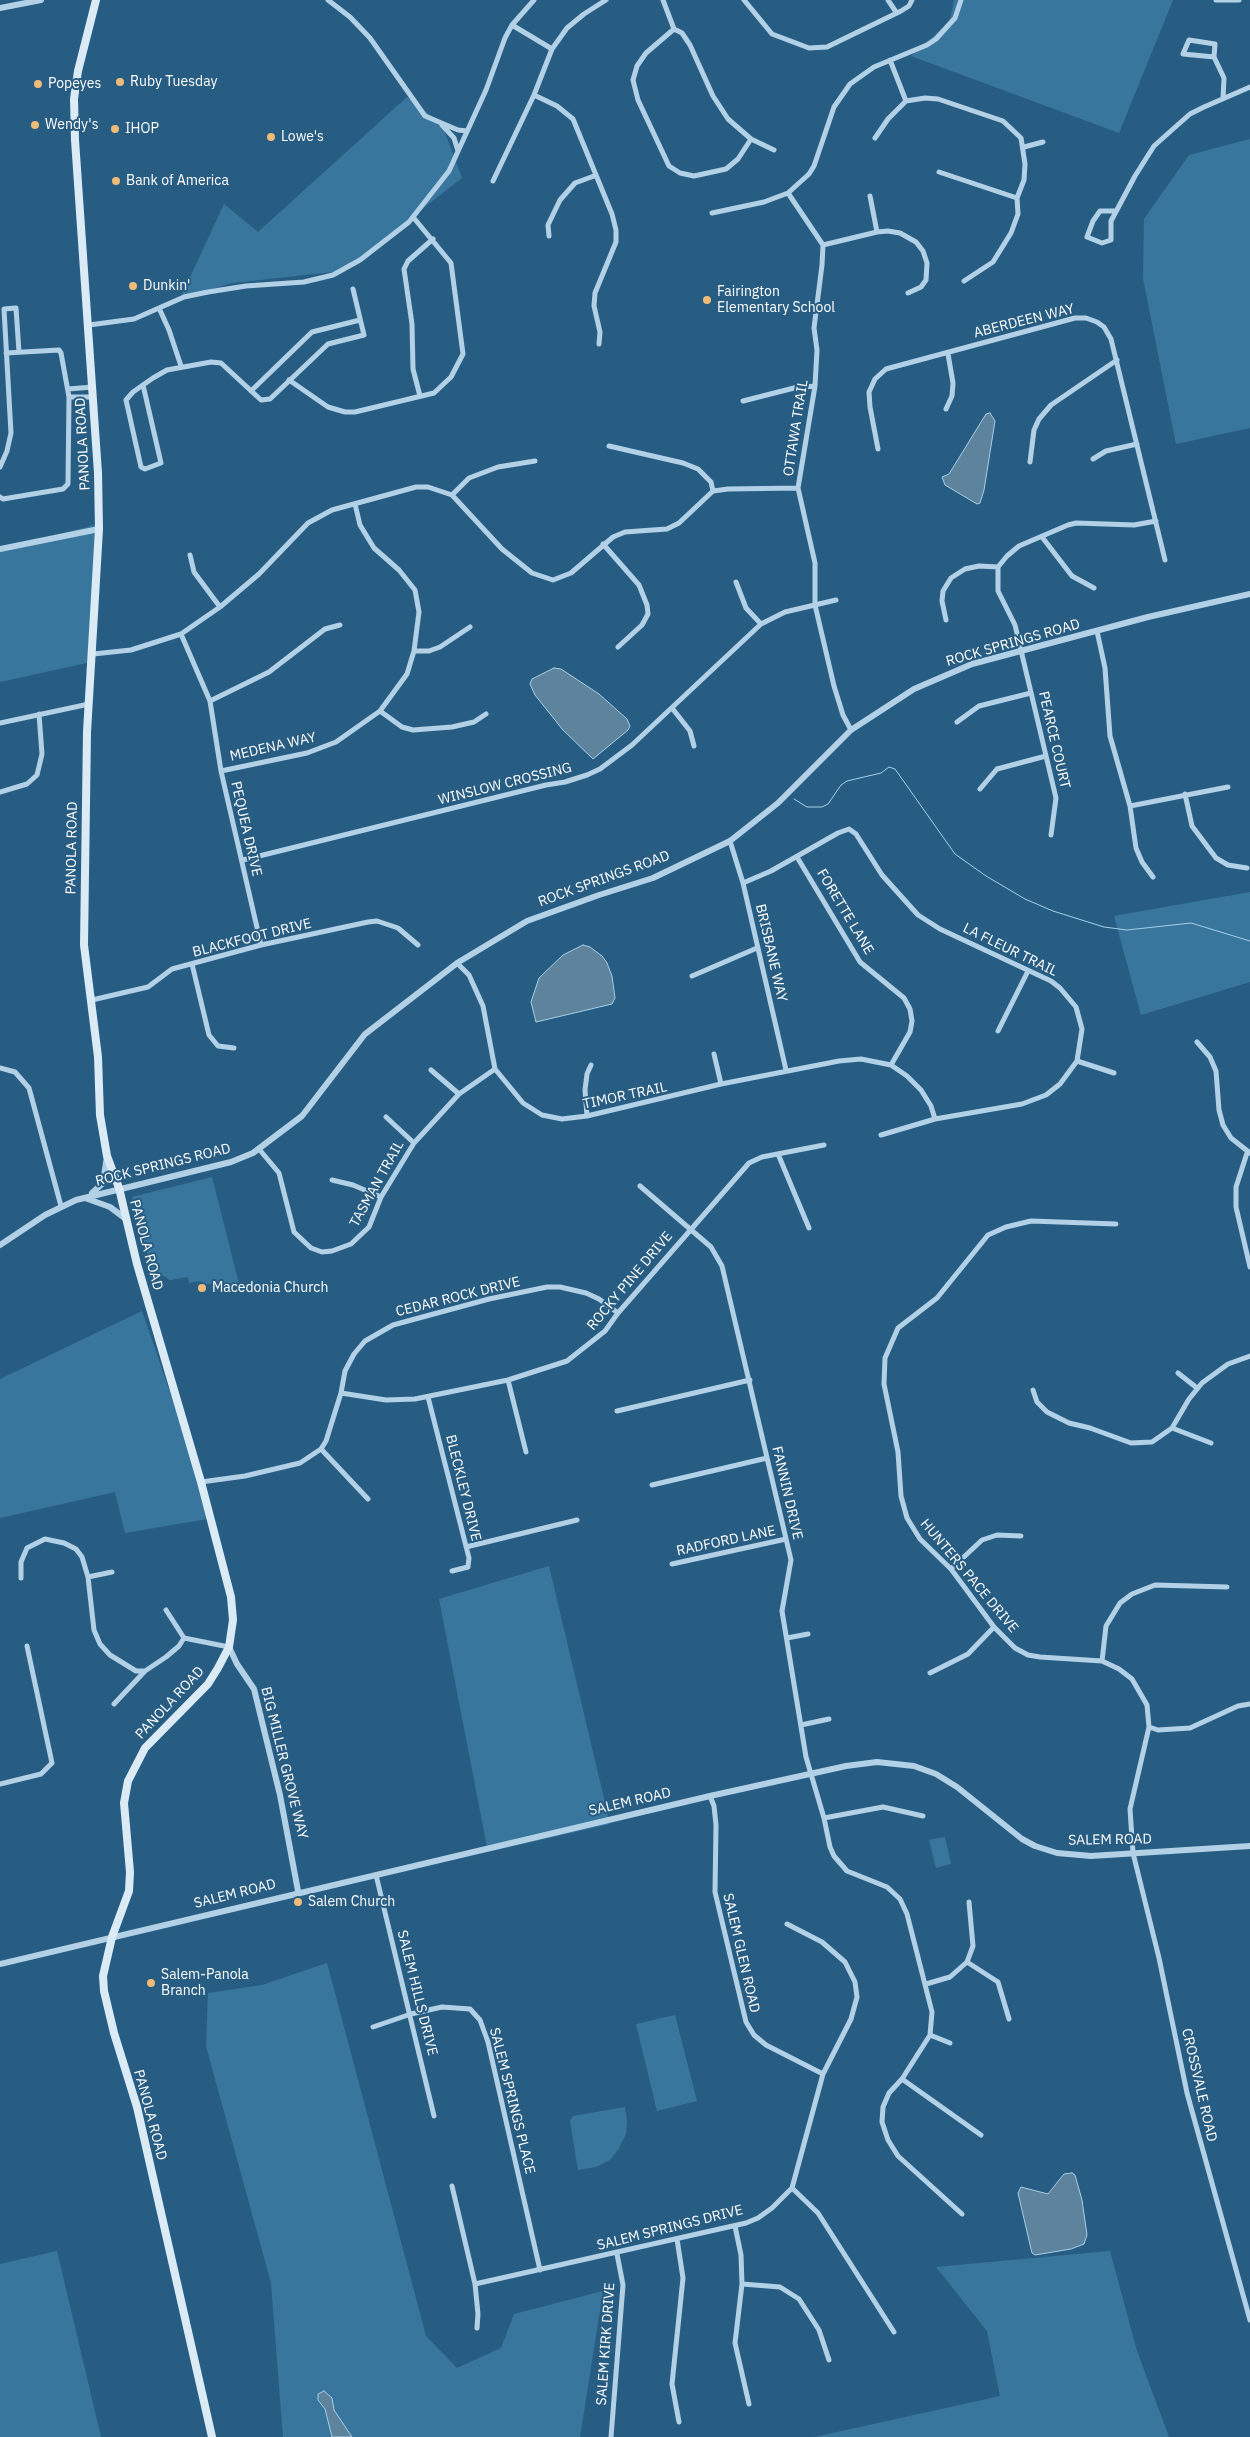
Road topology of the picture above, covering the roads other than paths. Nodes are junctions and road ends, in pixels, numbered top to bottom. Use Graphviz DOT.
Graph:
graph roads {
  1 [pos="41,0"];
  2 [pos="96,0"];
  3 [pos="328,0"];
  4 [pos="534,0"];
  5 [pos="606,0"];
  6 [pos="662,0"];
  7 [pos="744,0"];
  8 [pos="888,0"];
  9 [pos="912,0"];
  10 [pos="961,0"];
  11 [pos="1216,0"];
  12 [pos="1239,0"];
  13 [pos="0,8"];
  14 [pos="896,12"];
  15 [pos="512,25"];
  16 [pos="674,29"];
  17 [pos="552,49"];
  18 [pos="1214,57"];
  19 [pos="890,60"];
  20 [pos="1250,87"];
  21 [pos="534,95"];
  22 [pos="1223,99"];
  23 [pos="906,102"];
  24 [pos="438,121"];
  25 [pos="467,131"];
  26 [pos="875,138"];
  27 [pos="751,140"];
  28 [pos="1043,142"];
  29 [pos="1024,147"];
  30 [pos="774,150"];
  31 [pos="458,151"];
  32 [pos="939,172"];
  33 [pos="594,176"];
  34 [pos="493,182"];
  35 [pos="788,193"];
  36 [pos="870,196"];
  37 [pos="1017,198"];
  38 [pos="1116,211"];
  39 [pos="712,213"];
  40 [pos="413,217"];
  41 [pos="877,232"];
  42 [pos="549,236"];
  43 [pos="433,239"];
  44 [pos="822,245"];
  45 [pos="964,281"];
  46 [pos="353,290"];
  47 [pos="908,293"];
  48 [pos="159,308"];
  49 [pos="360,320"];
  50 [pos="89,325"];
  51 [pos="599,344"];
  52 [pos="19,352"];
  53 [pos="6,353"];
  54 [pos="948,354"];
  55 [pos="1117,360"];
  56 [pos="181,366"];
  57 [pos="289,380"];
  58 [pos="143,385"];
  59 [pos="815,386"];
  60 [pos="93,387"];
  61 [pos="68,389"];
  62 [pos="251,390"];
  63 [pos="420,396"];
  64 [pos="94,397"];
  65 [pos="69,398"];
  66 [pos="743,401"];
  67 [pos="946,408"];
  68 [pos="1137,444"];
  69 [pos="609,446"];
  70 [pos="878,449"];
  71 [pos="1094,459"];
  72 [pos="535,461"];
  73 [pos="1030,462"];
  74 [pos="0,467"];
  75 [pos="798,488"];
  76 [pos="713,491"];
  77 [pos="452,495"];
  78 [pos="0,497"];
  79 [pos="355,504"];
  80 [pos="1156,521"];
  81 [pos="99,529"];
  82 [pos="1042,537"];
  83 [pos="603,544"];
  84 [pos="0,549"];
  85 [pos="190,555"];
  86 [pos="1166,560"];
  87 [pos="998,567"];
  88 [pos="736,582"];
  89 [pos="1094,588"];
  90 [pos="1250,594"];
  91 [pos="836,600"];
  92 [pos="815,605"];
  93 [pos="220,607"];
  94 [pos="946,620"];
  95 [pos="761,624"];
  96 [pos="340,625"];
  97 [pos="470,627"];
  98 [pos="1097,632"];
  99 [pos="180,634"];
  100 [pos="618,648"];
  101 [pos="414,651"];
  102 [pos="1021,652"];
  103 [pos="93,654"];
  104 [pos="1031,693"];
  105 [pos="210,701"];
  106 [pos="90,704"];
  107 [pos="672,708"];
  108 [pos="380,712"];
  109 [pos="39,714"];
  110 [pos="486,714"];
  111 [pos="957,722"];
  112 [pos="0,723"];
  113 [pos="851,730"];
  114 [pos="694,746"];
  115 [pos="1046,756"];
  116 [pos="221,771"];
  117 [pos="1228,787"];
  118 [pos="980,789"];
  119 [pos="0,792"];
  120 [pos="1185,794"];
  121 [pos="1130,806"];
  122 [pos="1051,835"];
  123 [pos="730,841"];
  124 [pos="797,857"];
  125 [pos="243,860"];
  126 [pos="1247,868"];
  127 [pos="1153,877"];
  128 [pos="743,882"];
  129 [pos="261,945"];
  130 [pos="418,945"];
  131 [pos="757,948"];
  132 [pos="458,963"];
  133 [pos="192,964"];
  134 [pos="1028,971"];
  135 [pos="692,976"];
  136 [pos="92,1000"];
  137 [pos="998,1031"];
  138 [pos="1197,1042"];
  139 [pos="234,1048"];
  140 [pos="714,1054"];
  141 [pos="1077,1061"];
  142 [pos="591,1064"];
  143 [pos="891,1065"];
  144 [pos="0,1068"];
  145 [pos="431,1070"];
  146 [pos="495,1070"];
  147 [pos="786,1070"];
  148 [pos="1114,1073"];
  149 [pos="720,1084"];
  150 [pos="459,1094"];
  151 [pos="587,1116"];
  152 [pos="386,1118"];
  153 [pos="935,1119"];
  154 [pos="881,1135"];
  155 [pos="414,1143"];
  156 [pos="824,1145"];
  157 [pos="259,1149"];
  158 [pos="1249,1153"];
  159 [pos="778,1154"];
  160 [pos="107,1156"];
  161 [pos="332,1180"];
  162 [pos="640,1186"];
  163 [pos="118,1188"];
  164 [pos="381,1197"];
  165 [pos="84,1198"];
  166 [pos="61,1206"];
  167 [pos="126,1218"];
  168 [pos="1116,1224"];
  169 [pos="690,1228"];
  170 [pos="809,1228"];
  171 [pos="0,1246"];
  172 [pos="1250,1267"];
  173 [pos="618,1313"];
  174 [pos="1250,1356"];
  175 [pos="1178,1373"];
  176 [pos="508,1380"];
  177 [pos="750,1380"];
  178 [pos="1197,1388"];
  179 [pos="1033,1390"];
  180 [pos="341,1393"];
  181 [pos="428,1397"];
  182 [pos="617,1411"];
  183 [pos="1172,1428"];
  184 [pos="1211,1443"];
  185 [pos="321,1449"];
  186 [pos="526,1452"];
  187 [pos="767,1458"];
  188 [pos="201,1482"];
  189 [pos="652,1484"];
  190 [pos="368,1499"];
  191 [pos="577,1520"];
  192 [pos="1021,1536"];
  193 [pos="786,1539"];
  194 [pos="466,1547"];
  195 [pos="672,1564"];
  196 [pos="951,1569"];
  197 [pos="452,1571"];
  198 [pos="112,1572"];
  199 [pos="88,1577"];
  200 [pos="21,1578"];
  201 [pos="1227,1588"];
  202 [pos="166,1610"];
  203 [pos="994,1627"];
  204 [pos="808,1634"];
  205 [pos="184,1638"];
  206 [pos="787,1638"];
  207 [pos="27,1646"];
  208 [pos="229,1647"];
  209 [pos="222,1660"];
  210 [pos="1102,1661"];
  211 [pos="237,1664"];
  212 [pos="145,1671"];
  213 [pos="930,1673"];
  214 [pos="114,1704"];
  215 [pos="1250,1704"];
  216 [pos="829,1719"];
  217 [pos="800,1725"];
  218 [pos="1149,1726"];
  219 [pos="811,1775"];
  220 [pos="0,1784"];
  221 [pos="710,1796"];
  222 [pos="923,1816"];
  223 [pos="824,1818"];
  224 [pos="1250,1846"];
  225 [pos="1133,1853"];
  226 [pos="376,1875"];
  227 [pos="298,1892"];
  228 [pos="968,1902"];
  229 [pos="787,1924"];
  230 [pos="112,1937"];
  231 [pos="967,1962"];
  232 [pos="0,1964"];
  233 [pos="926,1984"];
  234 [pos="411,2014"];
  235 [pos="1009,2019"];
  236 [pos="372,2027"];
  237 [pos="930,2035"];
  238 [pos="950,2042"];
  239 [pos="823,2074"];
  240 [pos="902,2079"];
  241 [pos="434,2116"];
  242 [pos="981,2135"];
  243 [pos="452,2186"];
  244 [pos="792,2188"];
  245 [pos="962,2214"];
  246 [pos="735,2226"];
  247 [pos="677,2239"];
  248 [pos="617,2254"];
  249 [pos="540,2270"];
  250 [pos="475,2284"];
  251 [pos="742,2284"];
  252 [pos="1250,2320"];
  253 [pos="477,2328"];
  254 [pos="894,2332"];
  255 [pos="829,2360"];
  256 [pos="749,2404"];
  257 [pos="680,2422"];
  258 [pos="212,2437"];
  259 [pos="611,2437"];
  1 -- 13 [label="street"];
  2 -- 50 [label="main road, PANOLA ROAD"];
  3 -- 24 [label="street"];
  4 -- 15 [label="street"];
  5 -- 17 [label="street"];
  6 -- 16 [label="street"];
  7 -- 14 [label="street"];
  8 -- 14 [label="street"];
  9 -- 14 [label="street"];
  10 -- 19 [label="street"];
  11 -- 12 [label="street"];
  15 -- 17 [label="street"];
  15 -- 25 [label="street"];
  16 -- 27 [label="street"];
  16 -- 27 [label="street"];
  17 -- 21 [label="street"];
  18 -- 18 [label="street"];
  18 -- 22 [label="street"];
  19 -- 23 [label="street"];
  19 -- 35 [label="street"];
  20 -- 22 [label="street"];
  21 -- 33 [label="street"];
  21 -- 34 [label="street"];
  22 -- 38 [label="street"];
  23 -- 26 [label="street"];
  23 -- 29 [label="street"];
  24 -- 25 [label="street"];
  24 -- 31 [label="street"];
  25 -- 31 [label="street"];
  27 -- 30 [label="street"];
  28 -- 29 [label="street"];
  29 -- 37 [label="street"];
  31 -- 40 [label="street"];
  32 -- 37 [label="street"];
  33 -- 42 [label="street"];
  33 -- 51 [label="street"];
  35 -- 39 [label="street"];
  35 -- 44 [label="street"];
  36 -- 41 [label="street"];
  37 -- 45 [label="street"];
  38 -- 38 [label="street"];
  40 -- 43 [label="street"];
  40 -- 48 [label="street"];
  41 -- 44 [label="street"];
  41 -- 47 [label="street"];
  43 -- 63 [label="street"];
  43 -- 63 [label="street"];
  44 -- 59 [label="street, OTTAWA TRAIL"];
  46 -- 49 [label="street"];
  48 -- 50 [label="street"];
  48 -- 56 [label="street"];
  49 -- 57 [label="street"];
  49 -- 62 [label="street"];
  50 -- 60 [label="main road, PANOLA ROAD"];
  52 -- 53 [label="street"];
  52 -- 53 [label="street"];
  52 -- 61 [label="street"];
  53 -- 74 [label="street"];
  54 -- 55 [label="street, ABERDEEN WAY"];
  54 -- 67 [label="street"];
  54 -- 70 [label="street, ABERDEEN WAY"];
  55 -- 68 [label="street, ABERDEEN WAY"];
  55 -- 73 [label="street"];
  56 -- 58 [label="street"];
  56 -- 62 [label="street"];
  57 -- 62 [label="street"];
  57 -- 63 [label="street"];
  58 -- 58 [label="street"];
  59 -- 66 [label="street"];
  59 -- 75 [label="street, OTTAWA TRAIL"];
  60 -- 61 [label="street"];
  60 -- 64 [label="main road, PANOLA ROAD"];
  61 -- 65 [label="street"];
  64 -- 65 [label="street"];
  64 -- 81 [label="main road, PANOLA ROAD"];
  65 -- 78 [label="street"];
  68 -- 71 [label="street"];
  68 -- 80 [label="street, ABERDEEN WAY"];
  69 -- 76 [label="street"];
  72 -- 77 [label="street"];
  75 -- 76 [label="street"];
  75 -- 92 [label="street, OTTAWA TRAIL"];
  76 -- 83 [label="street"];
  77 -- 79 [label="street"];
  77 -- 83 [label="street"];
  79 -- 93 [label="street"];
  79 -- 101 [label="street, MEDENA WAY"];
  80 -- 82 [label="street"];
  80 -- 86 [label="street, ABERDEEN WAY"];
  81 -- 84 [label="street"];
  81 -- 103 [label="main road, PANOLA ROAD"];
  82 -- 87 [label="street"];
  82 -- 89 [label="street"];
  83 -- 100 [label="street"];
  85 -- 93 [label="street"];
  87 -- 94 [label="street"];
  87 -- 102 [label="street, PEARCE COURT"];
  88 -- 95 [label="street"];
  90 -- 98 [label="street, ROCK SPRINGS ROAD"];
  91 -- 92 [label="street, WINSLOW CROSSING"];
  92 -- 95 [label="street, WINSLOW CROSSING"];
  92 -- 113 [label="street, OTTAWA TRAIL"];
  93 -- 99 [label="street"];
  95 -- 107 [label="street, WINSLOW CROSSING"];
  96 -- 105 [label="street"];
  97 -- 101 [label="street"];
  98 -- 102 [label="street, ROCK SPRINGS ROAD"];
  98 -- 121 [label="street"];
  99 -- 103 [label="street"];
  99 -- 105 [label="street, PEQUEA DRIVE"];
  101 -- 108 [label="street, MEDENA WAY"];
  102 -- 104 [label="street, PEARCE COURT"];
  102 -- 113 [label="street, ROCK SPRINGS ROAD"];
  103 -- 106 [label="main road, PANOLA ROAD"];
  104 -- 111 [label="street"];
  104 -- 115 [label="street, PEARCE COURT"];
  105 -- 116 [label="street, PEQUEA DRIVE"];
  106 -- 109 [label="street"];
  106 -- 136 [label="main road, PANOLA ROAD"];
  107 -- 114 [label="street"];
  107 -- 125 [label="street, WINSLOW CROSSING"];
  108 -- 110 [label="street"];
  108 -- 116 [label="street, MEDENA WAY"];
  109 -- 112 [label="street"];
  109 -- 119 [label="street"];
  113 -- 123 [label="street, ROCK SPRINGS ROAD"];
  115 -- 118 [label="street"];
  115 -- 122 [label="street, PEARCE COURT"];
  116 -- 125 [label="street, PEQUEA DRIVE"];
  117 -- 120 [label="street"];
  120 -- 121 [label="street"];
  120 -- 126 [label="street"];
  121 -- 127 [label="street"];
  123 -- 128 [label="street, BRISBANE WAY"];
  123 -- 132 [label="street, ROCK SPRINGS ROAD"];
  124 -- 128 [label="street, LA FLEUR TRAIL"];
  124 -- 134 [label="street, LA FLEUR TRAIL"];
  124 -- 143 [label="street, FORETTE LANE"];
  125 -- 129 [label="street, PEQUEA DRIVE"];
  128 -- 131 [label="street, BRISBANE WAY"];
  129 -- 130 [label="street, BLACKFOOT DRIVE"];
  129 -- 133 [label="street, BLACKFOOT DRIVE"];
  131 -- 135 [label="street"];
  131 -- 147 [label="street, BRISBANE WAY"];
  132 -- 146 [label="street, TIMOR TRAIL"];
  132 -- 157 [label="street, ROCK SPRINGS ROAD"];
  133 -- 136 [label="street, BLACKFOOT DRIVE"];
  133 -- 139 [label="street"];
  134 -- 137 [label="street"];
  134 -- 141 [label="street, LA FLEUR TRAIL"];
  136 -- 160 [label="main road, PANOLA ROAD"];
  138 -- 158 [label="street"];
  140 -- 149 [label="street"];
  141 -- 148 [label="street"];
  141 -- 153 [label="street, LA FLEUR TRAIL"];
  142 -- 151 [label="street"];
  143 -- 147 [label="street, TIMOR TRAIL"];
  143 -- 153 [label="street"];
  144 -- 166 [label="street"];
  145 -- 150 [label="street"];
  146 -- 150 [label="street, TASMAN TRAIL"];
  146 -- 151 [label="street, TIMOR TRAIL"];
  147 -- 149 [label="street, TIMOR TRAIL"];
  149 -- 151 [label="street, TIMOR TRAIL"];
  150 -- 155 [label="street, TASMAN TRAIL"];
  152 -- 155 [label="street"];
  153 -- 154 [label="street, LA FLEUR TRAIL"];
  155 -- 164 [label="street, TASMAN TRAIL"];
  156 -- 159 [label="street, ROCKY PINE DRIVE"];
  157 -- 163 [label="street, ROCK SPRINGS ROAD"];
  157 -- 164 [label="street, TASMAN TRAIL"];
  158 -- 172 [label="street"];
  159 -- 169 [label="street, ROCKY PINE DRIVE"];
  159 -- 170 [label="street"];
  160 -- 163 [label="main road, PANOLA ROAD"];
  160 -- 165 [label="street"];
  161 -- 164 [label="street"];
  162 -- 169 [label="street, FANNIN DRIVE"];
  163 -- 165 [label="street, ROCK SPRINGS ROAD"];
  163 -- 167 [label="main road, PANOLA ROAD"];
  165 -- 166 [label="street, ROCK SPRINGS ROAD"];
  165 -- 167 [label="street"];
  166 -- 171 [label="street, ROCK SPRINGS ROAD"];
  167 -- 188 [label="main road, PANOLA ROAD"];
  168 -- 196 [label="street, HUNTERS PACE DRIVE"];
  169 -- 173 [label="street, ROCKY PINE DRIVE"];
  169 -- 177 [label="street, FANNIN DRIVE"];
  173 -- 176 [label="street, ROCKY PINE DRIVE"];
  173 -- 180 [label="street, CEDAR ROCK DRIVE"];
  174 -- 178 [label="street"];
  175 -- 178 [label="street"];
  176 -- 181 [label="street, ROCKY PINE DRIVE"];
  176 -- 186 [label="street"];
  177 -- 182 [label="street"];
  177 -- 187 [label="street, FANNIN DRIVE"];
  178 -- 183 [label="street"];
  179 -- 183 [label="street"];
  180 -- 181 [label="street, ROCKY PINE DRIVE"];
  180 -- 185 [label="street, CEDAR ROCK DRIVE"];
  181 -- 194 [label="street, BLECKLEY DRIVE"];
  183 -- 184 [label="street"];
  185 -- 188 [label="street"];
  185 -- 190 [label="street"];
  187 -- 189 [label="street"];
  187 -- 193 [label="street, FANNIN DRIVE"];
  188 -- 208 [label="main road, PANOLA ROAD"];
  191 -- 194 [label="street"];
  192 -- 196 [label="street"];
  193 -- 195 [label="street, RADFORD LANE"];
  193 -- 206 [label="street, FANNIN DRIVE"];
  194 -- 197 [label="street, BLECKLEY DRIVE"];
  196 -- 203 [label="street, HUNTERS PACE DRIVE"];
  198 -- 199 [label="street"];
  199 -- 200 [label="street"];
  199 -- 212 [label="street"];
  201 -- 210 [label="street"];
  202 -- 205 [label="street"];
  203 -- 210 [label="street, HUNTERS PACE DRIVE"];
  203 -- 213 [label="street"];
  204 -- 206 [label="street"];
  205 -- 208 [label="street"];
  205 -- 212 [label="street"];
  206 -- 217 [label="street, FANNIN DRIVE"];
  207 -- 220 [label="street"];
  208 -- 209 [label="main road, PANOLA ROAD"];
  208 -- 211 [label="street, BIG MILLER GROVE WAY"];
  209 -- 211 [label="street"];
  209 -- 230 [label="main road, PANOLA ROAD"];
  210 -- 218 [label="street, HUNTERS PACE DRIVE"];
  211 -- 227 [label="street, BIG MILLER GROVE WAY"];
  212 -- 214 [label="street"];
  215 -- 218 [label="street"];
  216 -- 217 [label="street"];
  217 -- 219 [label="street, FANNIN DRIVE"];
  218 -- 225 [label="street, HUNTERS PACE DRIVE"];
  219 -- 221 [label="street, SALEM ROAD"];
  219 -- 223 [label="street, FANNIN DRIVE"];
  219 -- 225 [label="street, SALEM ROAD"];
  221 -- 226 [label="street, SALEM ROAD"];
  221 -- 239 [label="street, SALEM GLEN ROAD"];
  222 -- 223 [label="street"];
  223 -- 233 [label="street, FANNIN DRIVE"];
  224 -- 225 [label="street, SALEM ROAD"];
  225 -- 252 [label="street, CROSSVALE ROAD"];
  226 -- 227 [label="street, SALEM ROAD"];
  226 -- 234 [label="street, SALEM HILLS DRIVE"];
  227 -- 230 [label="street, SALEM ROAD"];
  228 -- 231 [label="street"];
  229 -- 239 [label="street, SALEM SPRINGS DRIVE"];
  230 -- 232 [label="street, SALEM ROAD"];
  230 -- 258 [label="main road, PANOLA ROAD"];
  231 -- 233 [label="street"];
  231 -- 235 [label="street"];
  233 -- 237 [label="street, FANNIN DRIVE"];
  234 -- 236 [label="street, SALEM SPRINGS PLACE"];
  234 -- 241 [label="street, SALEM HILLS DRIVE"];
  234 -- 249 [label="street, SALEM SPRINGS PLACE"];
  237 -- 238 [label="street"];
  237 -- 240 [label="street"];
  239 -- 244 [label="street, SALEM SPRINGS DRIVE"];
  240 -- 242 [label="street"];
  240 -- 245 [label="street"];
  243 -- 250 [label="street"];
  244 -- 246 [label="street, SALEM SPRINGS DRIVE"];
  244 -- 254 [label="street"];
  246 -- 247 [label="street, SALEM SPRINGS DRIVE"];
  246 -- 251 [label="street"];
  247 -- 248 [label="street, SALEM SPRINGS DRIVE"];
  247 -- 257 [label="street"];
  248 -- 249 [label="street, SALEM SPRINGS DRIVE"];
  248 -- 259 [label="street, SALEM KIRK DRIVE"];
  249 -- 250 [label="street, SALEM SPRINGS DRIVE"];
  250 -- 253 [label="street"];
  251 -- 255 [label="street"];
  251 -- 256 [label="street"];
}
